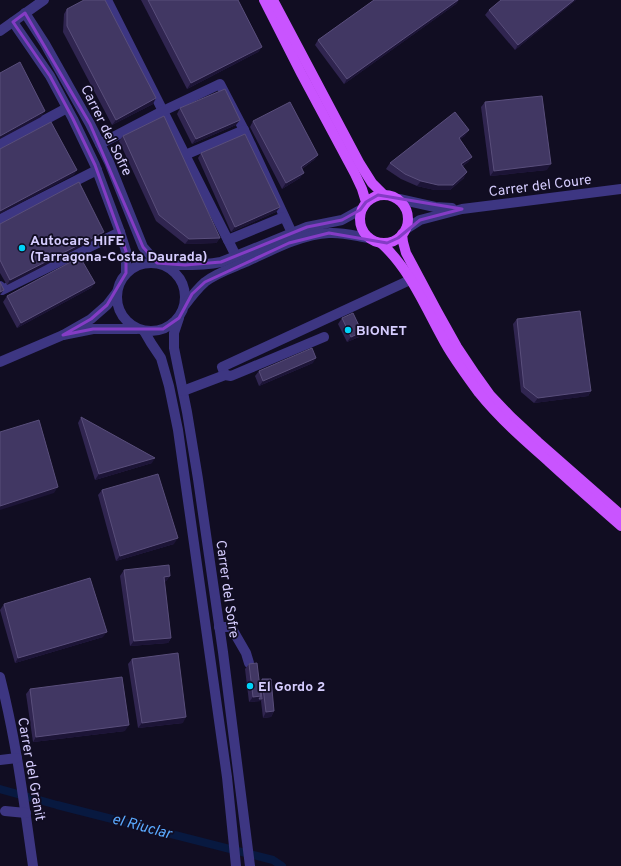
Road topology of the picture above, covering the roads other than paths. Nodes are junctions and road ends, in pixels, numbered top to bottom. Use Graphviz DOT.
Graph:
graph roads {
  1 [pos="44,0"];
  2 [pos="107,0"];
  3 [pos="264,0"];
  4 [pos="273,0"];
  5 [pos="25,13"];
  6 [pos="13,22"];
  7 [pos="0,31"];
  8 [pos="67,108"];
  9 [pos="163,111"];
  10 [pos="244,130"];
  11 [pos="0,144"];
  12 [pos="100,144"];
  13 [pos="185,155"];
  14 [pos="97,170"];
  15 [pos="621,189"];
  16 [pos="383,194"];
  17 [pos="398,199"];
  18 [pos="363,206"];
  19 [pos="462,210"];
  20 [pos="284,217"];
  21 [pos="0,219"];
  22 [pos="120,232"];
  23 [pos="404,232"];
  24 [pos="292,233"];
  25 [pos="369,238"];
  26 [pos="228,240"];
  27 [pos="381,243"];
  28 [pos="236,256"];
  29 [pos="160,264"];
  30 [pos="126,273"];
  31 [pos="410,280"];
  32 [pos="0,286"];
  33 [pos="117,292"];
  34 [pos="185,305"];
  35 [pos="179,318"];
  36 [pos="142,330"];
  37 [pos="63,334"];
  38 [pos="324,337"];
  39 [pos="0,362"];
  40 [pos="225,375"];
  41 [pos="183,391"];
  42 [pos="621,515"];
  43 [pos="621,526"];
  44 [pos="220,627"];
  45 [pos="249,662"];
  46 [pos="0,677"];
  47 [pos="17,758"];
  48 [pos="0,760"];
  49 [pos="5,810"];
  50 [pos="26,811"];
  51 [pos="236,863"];
  52 [pos="250,865"];
  53 [pos="33,866"];
  1 -- 5 [label="street"];
  2 -- 9 [label="street"];
  3 -- 18 [label="main road"];
  4 -- 16 [label="main road"];
  5 -- 6 [label="street"];
  5 -- 12 [label="street, Carrer del Sofre"];
  6 -- 7 [label="street"];
  6 -- 8 [label="street, Carrer del Sofre"];
  8 -- 11 [label="street"];
  8 -- 14 [label="street, Carrer del Sofre"];
  9 -- 10 [label="street"];
  9 -- 12 [label="street"];
  9 -- 13 [label="street"];
  10 -- 13 [label="street"];
  10 -- 20 [label="street"];
  12 -- 29 [label="street, Carrer del Sofre"];
  13 -- 26 [label="street"];
  14 -- 21 [label="street"];
  14 -- 22 [label="street, Carrer del Sofre"];
  15 -- 19 [label="street, Carrer del Coure"];
  16 -- 17 [label="main road"];
  16 -- 18 [label="main road"];
  17 -- 19 [label="street, Carrer del Coure"];
  17 -- 23 [label="main road"];
  18 -- 24 [label="street"];
  18 -- 25 [label="main road"];
  19 -- 23 [label="street, Carrer del Coure"];
  20 -- 24 [label="street"];
  20 -- 26 [label="street"];
  22 -- 30 [label="street, Carrer del Sofre"];
  22 -- 32 [label="street"];
  23 -- 27 [label="main road"];
  23 -- 42 [label="main road"];
  24 -- 28 [label="street"];
  25 -- 27 [label="main road"];
  25 -- 34 [label="street"];
  26 -- 28 [label="street"];
  27 -- 31 [label="main road"];
  28 -- 29 [label="street"];
  29 -- 30 [label="street"];
  29 -- 34 [label="street"];
  30 -- 33 [label="street"];
  31 -- 40 [label="street"];
  31 -- 43 [label="main road"];
  33 -- 36 [label="street"];
  33 -- 37 [label="street"];
  34 -- 35 [label="street"];
  35 -- 36 [label="street"];
  35 -- 41 [label="street, Carrer del Sofre"];
  36 -- 37 [label="street"];
  36 -- 51 [label="street, Carrer del Sofre"];
  37 -- 39 [label="street"];
  38 -- 40 [label="street"];
  40 -- 41 [label="street"];
  41 -- 44 [label="street, Carrer del Sofre"];
  44 -- 45 [label="street"];
  44 -- 52 [label="street, Carrer del Sofre"];
  46 -- 47 [label="street, Carrer del Granit"];
  47 -- 48 [label="street"];
  47 -- 50 [label="street, Carrer del Granit"];
  49 -- 50 [label="street"];
  50 -- 53 [label="street, Carrer del Granit"];
}
